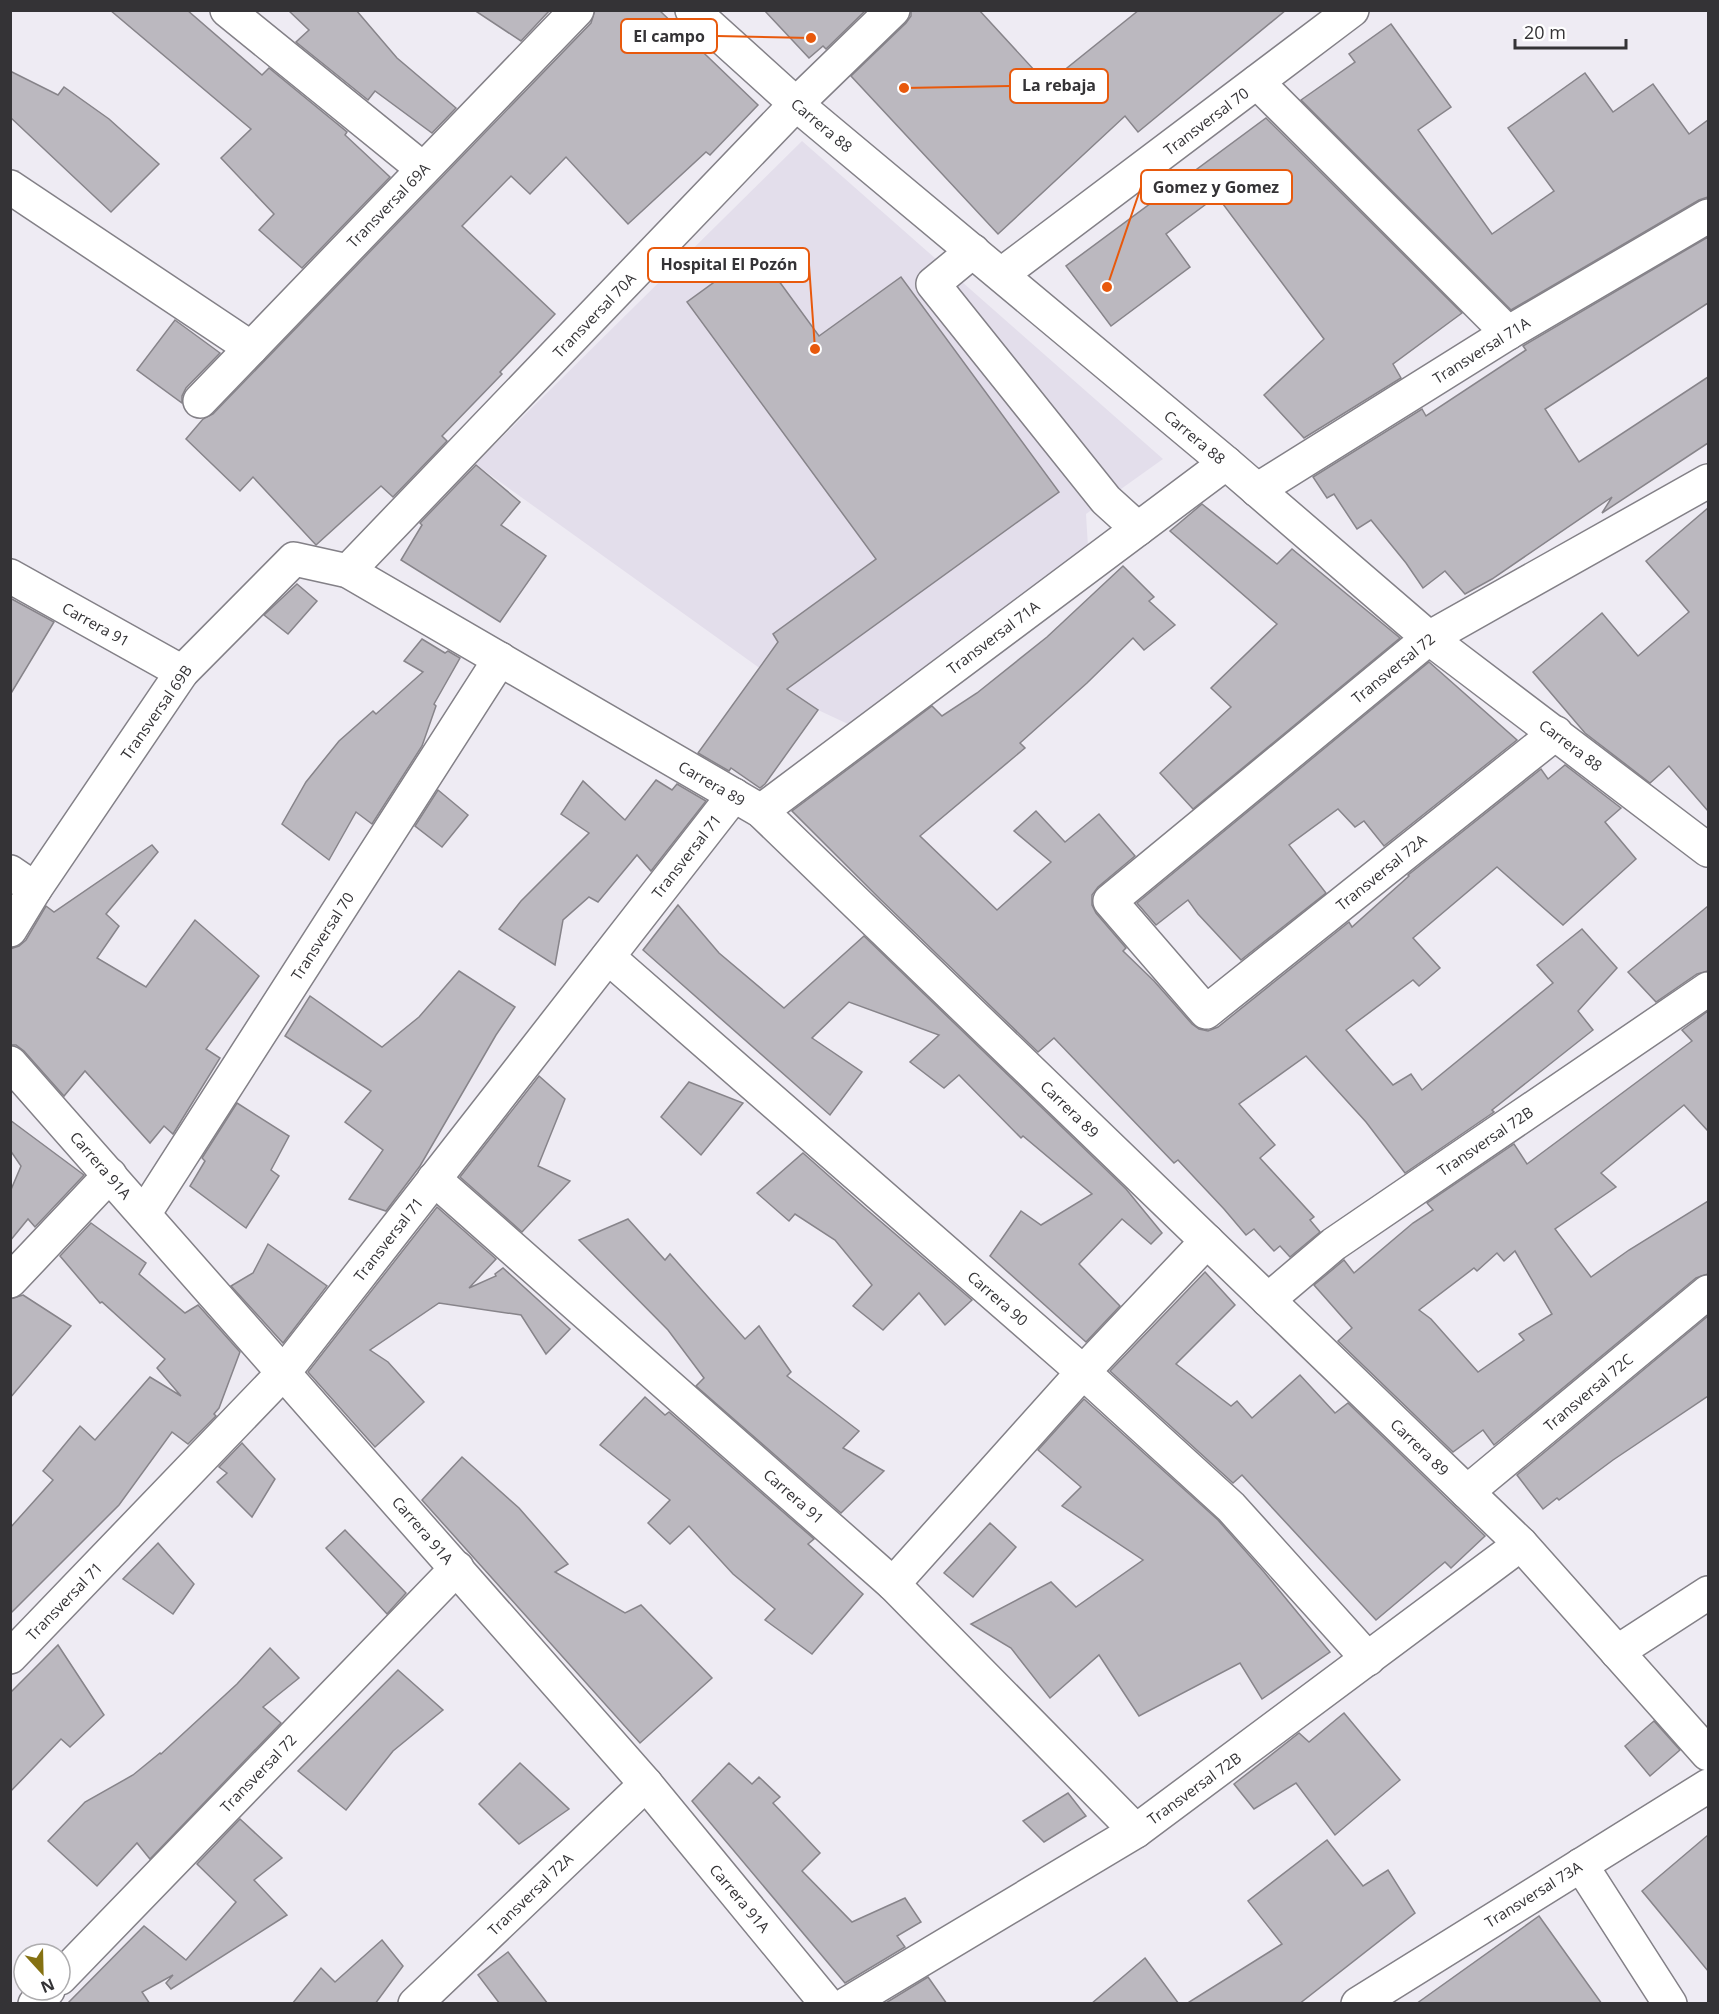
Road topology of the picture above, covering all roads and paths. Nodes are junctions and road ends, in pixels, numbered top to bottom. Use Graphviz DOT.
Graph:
graph roads {
  1 [pos="227,10"];
  2 [pos="577,10"];
  3 [pos="693,10"];
  4 [pos="893,10"];
  5 [pos="1352,10"];
  6 [pos="1257,82"];
  7 [pos="796,104"];
  8 [pos="423,169"];
  9 [pos="10,187"];
  10 [pos="1708,216"];
  11 [pos="973,250"];
  12 [pos="1002,274"];
  13 [pos="1508,333"];
  14 [pos="251,348"];
  15 [pos="200,400"];
  16 [pos="1226,463"];
  17 [pos="1708,481"];
  18 [pos="1257,490"];
  19 [pos="1138,529"];
  20 [pos="348,571"];
  21 [pos="10,576"];
  22 [pos="1429,638"];
  23 [pos="500,659"];
  24 [pos="182,672"];
  25 [pos="1556,733"];
  26 [pos="747,803"];
  27 [pos="1708,850"];
  28 [pos="23,881"];
  29 [pos="10,930"];
  30 [pos="608,957"];
  31 [pos="1708,989"];
  32 [pos="1206,1012"];
  33 [pos="10,1063"];
  34 [pos="110,1175"];
  35 [pos="435,1179"];
  36 [pos="144,1214"];
  37 [pos="1207,1241"];
  38 [pos="10,1281"];
  39 [pos="1708,1292"];
  40 [pos="1268,1300"];
  41 [pos="284,1372"];
  42 [pos="1083,1372"];
  43 [pos="1467,1492"];
  44 [pos="1521,1544"];
  45 [pos="457,1568"];
  46 [pos="893,1584"];
  47 [pos="1708,1593"];
  48 [pos="1617,1652"];
  49 [pos="10,1657"];
  50 [pos="1368,1659"];
  51 [pos="1708,1754"];
  52 [pos="646,1784"];
  53 [pos="1708,1786"];
  54 [pos="1136,1831"];
  55 [pos="1581,1865"];
  56 [pos="72,1965"];
  57 [pos="415,2004"];
  58 [pos="827,2004"];
  59 [pos="848,2004"];
  60 [pos="1358,2004"];
  61 [pos="1670,2004"];
  1 -- 8 [label="street"];
  2 -- 8 [label="street, Transversal 69A"];
  3 -- 7 [label="street, Carrera 88"];
  4 -- 7 [label="street, Transversal 70A"];
  5 -- 6 [label="street, Transversal 70"];
  6 -- 12 [label="street, Transversal 70"];
  6 -- 13 [label="street"];
  7 -- 11 [label="street, Carrera 88"];
  7 -- 20 [label="street, Transversal 70A"];
  8 -- 14 [label="street, Transversal 69A"];
  9 -- 14 [label="street"];
  10 -- 13 [label="street, Transversal 71A"];
  11 -- 12 [label="street, Carrera 88"];
  11 -- 19 [label="street"];
  12 -- 16 [label="street, Carrera 88"];
  13 -- 18 [label="street, Transversal 71A"];
  14 -- 15 [label="street, Transversal 69A"];
  16 -- 18 [label="street, Carrera 88"];
  16 -- 19 [label="street, Transversal 71A"];
  17 -- 22 [label="street, Transversal 72"];
  18 -- 22 [label="street, Carrera 88"];
  19 -- 26 [label="street, Transversal 71A"];
  20 -- 23 [label="street, Carrera 89"];
  20 -- 24 [label="street, Transversal 69B"];
  21 -- 24 [label="street, Carrera 91"];
  22 -- 25 [label="street, Carrera 88"];
  22 -- 32 [label="street, Transversal 72"];
  23 -- 26 [label="street, Carrera 89"];
  23 -- 36 [label="street, Transversal 70"];
  24 -- 28 [label="street, Transversal 69B"];
  25 -- 27 [label="street, Carrera 88"];
  25 -- 32 [label="street, Transversal 72A"];
  26 -- 30 [label="street, Transversal 71"];
  26 -- 37 [label="street, Carrera 89"];
  28 -- 29 [label="street, Transversal 69B"];
  30 -- 35 [label="street, Transversal 71"];
  30 -- 42 [label="street, Carrera 90"];
  31 -- 40 [label="street, Transversal 72B"];
  33 -- 34 [label="street, Carrera 91A"];
  34 -- 36 [label="street, Carrera 91A"];
  34 -- 38 [label="street"];
  35 -- 41 [label="street, Transversal 71"];
  35 -- 46 [label="street, Carrera 91"];
  36 -- 41 [label="street, Carrera 91A"];
  37 -- 40 [label="street, Carrera 89"];
  37 -- 42 [label="street"];
  39 -- 43 [label="street, Transversal 72C"];
  40 -- 43 [label="street, Carrera 89"];
  41 -- 45 [label="street, Carrera 91A"];
  41 -- 49 [label="street, Transversal 71"];
  42 -- 46 [label="street"];
  42 -- 50 [label="street, Carrera 90"];
  43 -- 44 [label="street, Carrera 89"];
  44 -- 48 [label="street, Carrera 89"];
  44 -- 50 [label="street, Transversal 72B"];
  45 -- 52 [label="street, Carrera 91A"];
  45 -- 56 [label="street, Transversal 72"];
  46 -- 54 [label="street, Carrera 91"];
  47 -- 48 [label="street"];
  48 -- 51 [label="street, Carrera 89"];
  50 -- 54 [label="street, Transversal 72B"];
  52 -- 57 [label="street, Transversal 72A"];
  52 -- 58 [label="street, Carrera 91A"];
  53 -- 55 [label="street, Transversal 73A"];
  54 -- 59 [label="street, Transversal 72B"];
  55 -- 60 [label="street, Transversal 73A"];
  55 -- 61 [label="street"];
}
